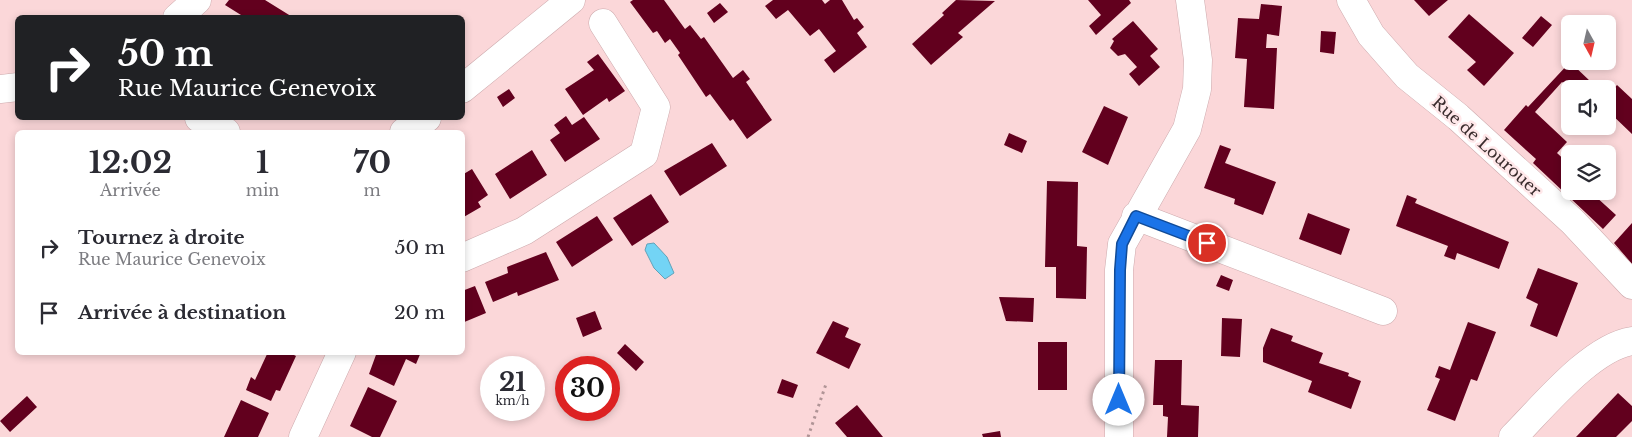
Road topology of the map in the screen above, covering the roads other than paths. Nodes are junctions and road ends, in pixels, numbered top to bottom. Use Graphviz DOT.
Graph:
graph roads {
  1 [pos="197,0"];
  2 [pos="571,0"];
  3 [pos="1190,0"];
  4 [pos="1351,0"];
  5 [pos="181,15"];
  6 [pos="602,23"];
  7 [pos="465,87"];
  8 [pos="15,88"];
  9 [pos="0,90"];
  10 [pos="203,120"];
  11 [pos="425,120"];
  12 [pos="222,130"];
  13 [pos="407,130"];
  14 [pos="1136,216"];
  15 [pos="465,257"];
  16 [pos="1632,285"];
  17 [pos="1383,311"];
  18 [pos="1632,341"];
  19 [pos="341,355"];
  20 [pos="303,437"];
  21 [pos="1119,437"];
  22 [pos="1513,437"];
  1 -- 5 [label="street"];
  2 -- 7 [label="street"];
  3 -- 14 [label="street"];
  4 -- 16 [label="street, Rue de Lourouer"];
  6 -- 15 [label="street"];
  8 -- 9 [label="street"];
  10 -- 12 [label="street"];
  11 -- 13 [label="street"];
  14 -- 17 [label="street"];
  14 -- 21 [label="street"];
  18 -- 22 [label="street"];
  19 -- 20 [label="street"];
}
